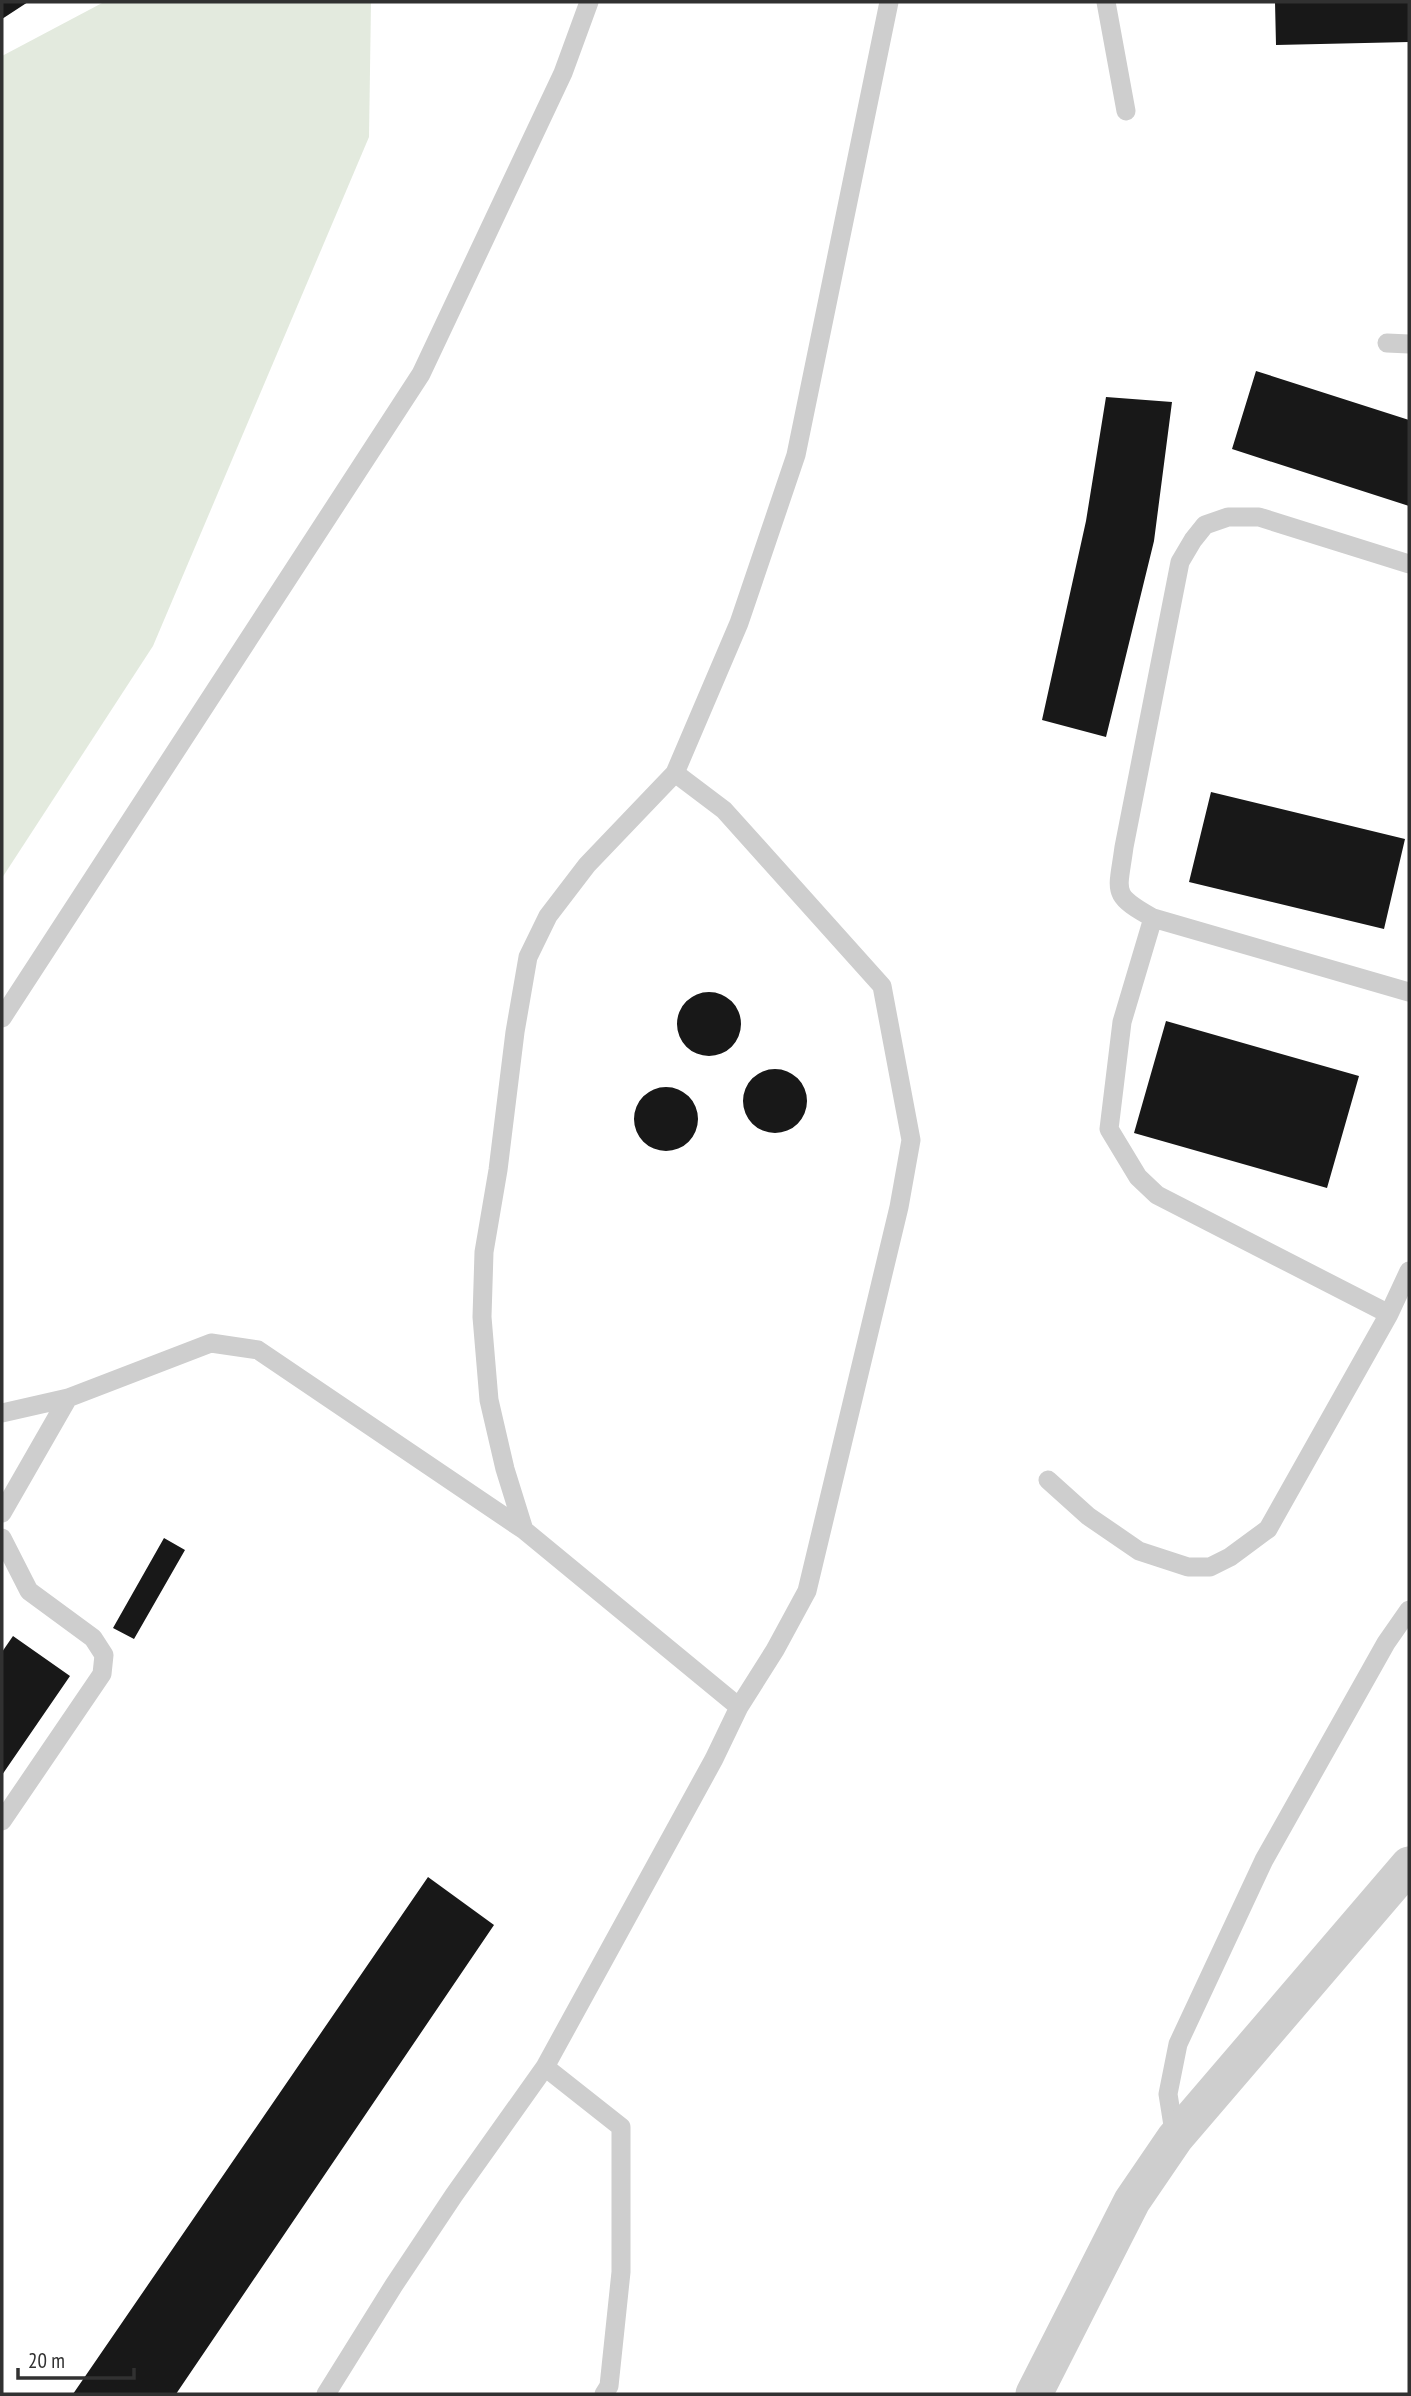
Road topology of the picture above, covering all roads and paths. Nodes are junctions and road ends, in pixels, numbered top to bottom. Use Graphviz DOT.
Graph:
graph roads {
  1 [pos="589,2"];
  2 [pos="889,2"];
  3 [pos="1106,2"];
  4 [pos="1126,111"];
  5 [pos="1387,343"];
  6 [pos="1409,344"];
  7 [pos="1409,564"];
  8 [pos="675,773"];
  9 [pos="1153,918"];
  10 [pos="1409,992"];
  11 [pos="2,1018"];
  12 [pos="1409,1271"];
  13 [pos="1389,1314"];
  14 [pos="68,1398"];
  15 [pos="2,1413"];
  16 [pos="1048,1480"];
  17 [pos="2,1513"];
  18 [pos="524,1530"];
  19 [pos="2,1538"];
  20 [pos="1409,1611"];
  21 [pos="738,1707"];
  22 [pos="2,1821"];
  23 [pos="1409,1865"];
  24 [pos="545,2067"];
  25 [pos="1175,2138"];
  26 [pos="326,2394"];
  27 [pos="604,2394"];
  28 [pos="1034,2394"];
  1 -- 11 [label="lane"];
  2 -- 8 [label="lane"];
  3 -- 4 [label="lane"];
  5 -- 6 [label="lane"];
  7 -- 9 [label="lane"];
  8 -- 18 [label="lane"];
  8 -- 21 [label="lane"];
  9 -- 10 [label="lane"];
  9 -- 13 [label="lane"];
  12 -- 13 [label="lane"];
  13 -- 16 [label="lane"];
  14 -- 15 [label="lane"];
  14 -- 17 [label="lane"];
  14 -- 18 [label="lane"];
  18 -- 21 [label="lane"];
  19 -- 22 [label="lane"];
  20 -- 25 [label="lane"];
  21 -- 24 [label="lane"];
  23 -- 25 [label="street"];
  24 -- 26 [label="lane"];
  24 -- 27 [label="lane"];
  25 -- 28 [label="street"];
}
